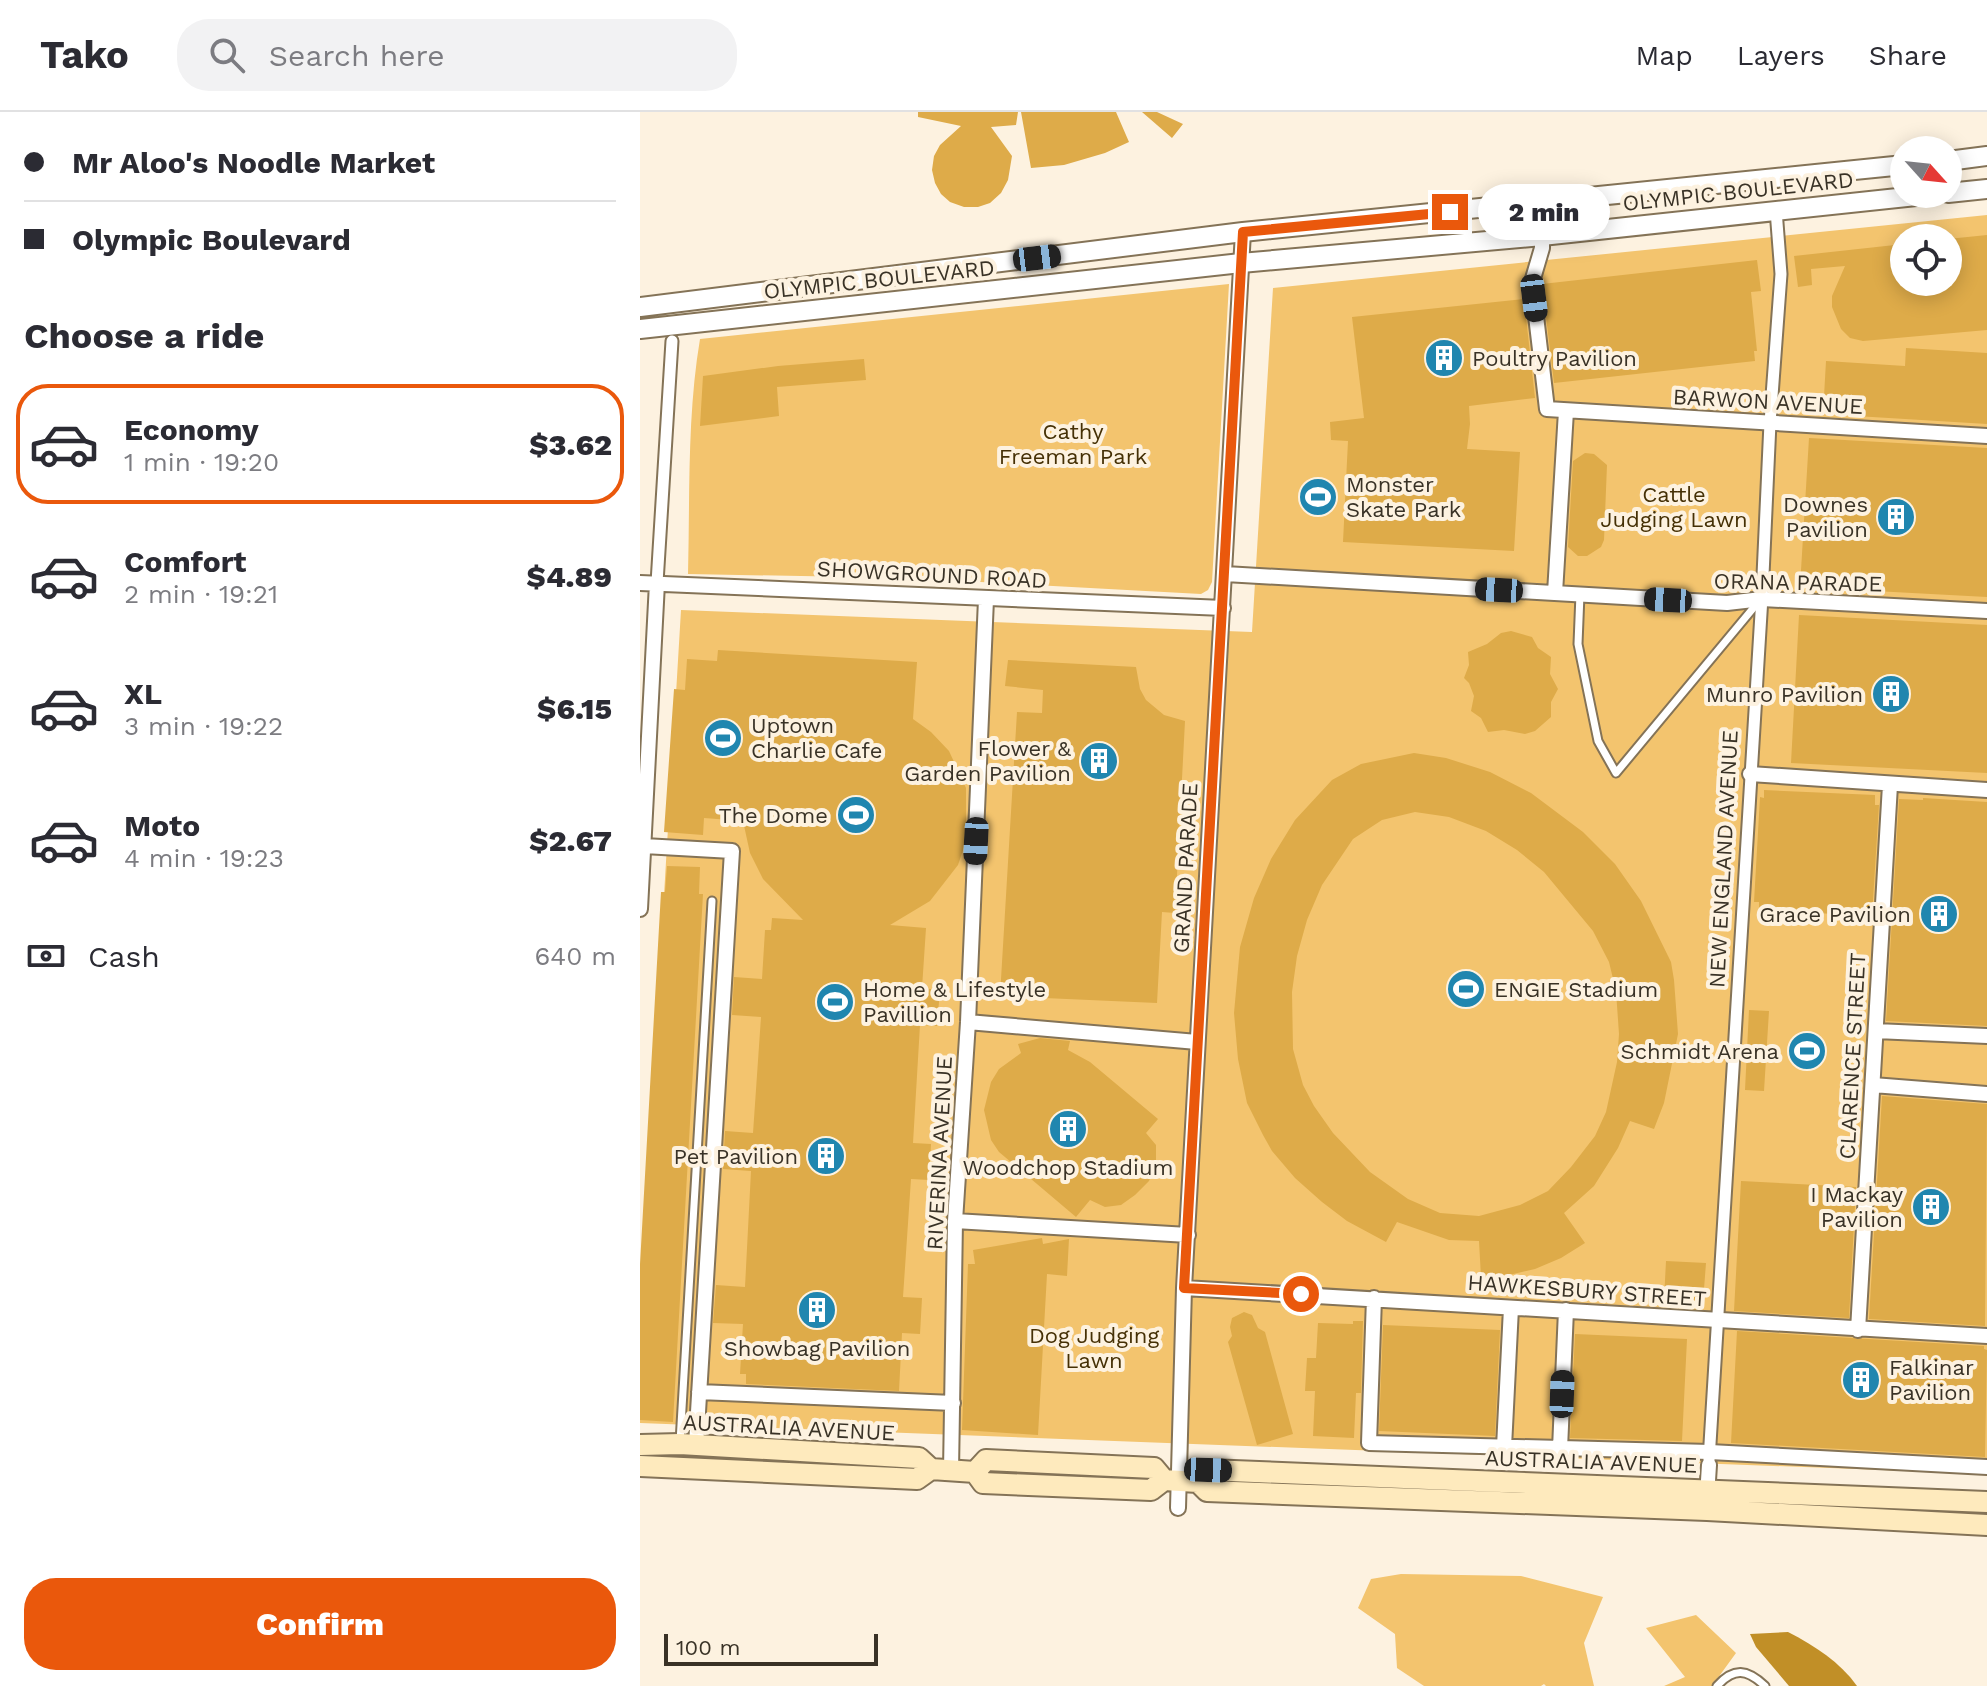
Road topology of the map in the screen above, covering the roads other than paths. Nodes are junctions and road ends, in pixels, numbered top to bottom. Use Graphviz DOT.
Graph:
graph roads {
  1 [pos="1987,156"];
  2 [pos="1962,159"];
  3 [pos="1890,166"];
  4 [pos="1680,188"];
  5 [pos="1987,189"];
  6 [pos="1656,191"];
  7 [pos="1962,192"];
  8 [pos="1890,199"];
  9 [pos="1776,210"];
  10 [pos="1681,221"];
  11 [pos="1659,224"];
  12 [pos="1243,232"];
  13 [pos="1542,236"];
  14 [pos="1241,263"];
  15 [pos="640,307"];
  16 [pos="640,329"];
  17 [pos="672,341"];
  18 [pos="1566,411"];
  19 [pos="1770,423"];
  20 [pos="1987,436"];
  21 [pos="1225,574"];
  22 [pos="640,583"];
  23 [pos="657,583"];
  24 [pos="1555,593"];
  25 [pos="1580,594"];
  26 [pos="986,599"];
  27 [pos="1762,599"];
  28 [pos="1223,608"];
  29 [pos="1987,611"];
  30 [pos="1750,774"];
  31 [pos="1890,785"];
  32 [pos="1987,790"];
  33 [pos="644,846"];
  34 [pos="712,901"];
  35 [pos="640,909"];
  36 [pos="968,1022"];
  37 [pos="1876,1031"];
  38 [pos="1987,1036"];
  39 [pos="1197,1042"];
  40 [pos="1873,1085"];
  41 [pos="1987,1094"];
  42 [pos="955,1221"];
  43 [pos="1188,1235"];
  44 [pos="1184,1288"];
  45 [pos="1374,1298"];
  46 [pos="1511,1308"];
  47 [pos="1566,1310"];
  48 [pos="1718,1321"];
  49 [pos="1858,1330"];
  50 [pos="1987,1336"];
  51 [pos="699,1392"];
  52 [pos="953,1403"];
  53 [pos="640,1445"];
  54 [pos="688,1445"];
  55 [pos="1504,1447"];
  56 [pos="1560,1449"];
  57 [pos="1709,1458"];
  58 [pos="640,1466"];
  59 [pos="1987,1467"];
  60 [pos="941,1470"];
  61 [pos="1170,1480"];
  62 [pos="1198,1482"];
  63 [pos="1707,1489"];
  64 [pos="1987,1502"];
  65 [pos="1178,1508"];
  66 [pos="1707,1510"];
  67 [pos="1987,1525"];
  68 [pos="1717,1686"];
  69 [pos="1765,1686"];
  1 -- 2 [label="street"];
  3 -- 4 [label="street, OLYMPIC BOULEVARD"];
  4 -- 6 [label="street, OLYMPIC BOULEVARD"];
  4 -- 10 [label="street"];
  5 -- 7 [label="street"];
  6 -- 11 [label="street"];
  6 -- 12 [label="street, OLYMPIC BOULEVARD"];
  8 -- 9 [label="street, OLYMPIC BOULEVARD"];
  9 -- 10 [label="street, OLYMPIC BOULEVARD"];
  9 -- 19 [label="street, NEW ENGLAND AVENUE"];
  10 -- 11 [label="street, OLYMPIC BOULEVARD"];
  11 -- 13 [label="street, OLYMPIC BOULEVARD"];
  12 -- 14 [label="street, GRAND PARADE"];
  12 -- 15 [label="street, OLYMPIC BOULEVARD"];
  13 -- 14 [label="street, OLYMPIC BOULEVARD"];
  13 -- 18 [label="street, BARWON AVENUE"];
  14 -- 16 [label="street, OLYMPIC BOULEVARD"];
  14 -- 21 [label="street, GRAND PARADE"];
  17 -- 23 [label="street"];
  18 -- 19 [label="street, BARWON AVENUE"];
  18 -- 24 [label="street"];
  19 -- 20 [label="street, BARWON AVENUE"];
  19 -- 27 [label="street, NEW ENGLAND AVENUE"];
  21 -- 24 [label="street, ORANA PARADE"];
  21 -- 28 [label="street, GRAND PARADE"];
  22 -- 23 [label="street, SHOWGROUND ROAD"];
  23 -- 26 [label="street, SHOWGROUND ROAD"];
  23 -- 33 [label="street"];
  24 -- 25 [label="street, ORANA PARADE"];
  25 -- 27 [label="street, ORANA PARADE"];
  25 -- 27 [label="lane"];
  26 -- 28 [label="street, SHOWGROUND ROAD"];
  26 -- 36 [label="street, RIVERINA AVENUE"];
  27 -- 29 [label="street, ORANA PARADE"];
  27 -- 30 [label="street, NEW ENGLAND AVENUE"];
  28 -- 39 [label="street, GRAND PARADE"];
  30 -- 31 [label="street"];
  30 -- 48 [label="street, NEW ENGLAND AVENUE"];
  31 -- 32 [label="street"];
  31 -- 37 [label="street, CLARENCE STREET"];
  33 -- 35 [label="street"];
  33 -- 51 [label="street"];
  34 -- 54 [label="lane"];
  36 -- 39 [label="street"];
  36 -- 42 [label="street, RIVERINA AVENUE"];
  37 -- 38 [label="street"];
  37 -- 40 [label="street, CLARENCE STREET"];
  39 -- 43 [label="street, GRAND PARADE"];
  40 -- 41 [label="street"];
  40 -- 49 [label="street, CLARENCE STREET"];
  42 -- 43 [label="street"];
  42 -- 52 [label="street, RIVERINA AVENUE"];
  43 -- 44 [label="street, GRAND PARADE"];
  44 -- 45 [label="street, HAWKESBURY STREET"];
  44 -- 61 [label="street, GRAND PARADE"];
  45 -- 46 [label="street, HAWKESBURY STREET"];
  45 -- 55 [label="street"];
  46 -- 47 [label="street, HAWKESBURY STREET"];
  46 -- 55 [label="street"];
  47 -- 48 [label="street, HAWKESBURY STREET"];
  47 -- 56 [label="street"];
  48 -- 49 [label="street, HAWKESBURY STREET"];
  48 -- 57 [label="street, NEW ENGLAND AVENUE"];
  49 -- 50 [label="street, HAWKESBURY STREET"];
  51 -- 52 [label="street"];
  51 -- 54 [label="street"];
  52 -- 60 [label="street, RIVERINA AVENUE"];
  53 -- 54 [label="main road, AUSTRALIA AVENUE"];
  54 -- 60 [label="main road, AUSTRALIA AVENUE"];
  55 -- 56 [label="street"];
  56 -- 57 [label="street"];
  57 -- 59 [label="street"];
  57 -- 63 [label="street, NEW ENGLAND AVENUE"];
  58 -- 60 [label="main road, AUSTRALIA AVENUE"];
  60 -- 61 [label="main road, AUSTRALIA AVENUE"];
  61 -- 62 [label="main road, AUSTRALIA AVENUE"];
  61 -- 65 [label="street, GRAND PARADE"];
  62 -- 63 [label="main road, AUSTRALIA AVENUE"];
  62 -- 66 [label="main road, AUSTRALIA AVENUE"];
  63 -- 64 [label="main road, AUSTRALIA AVENUE"];
  63 -- 66 [label="street, NEW ENGLAND AVENUE"];
  66 -- 67 [label="main road, AUSTRALIA AVENUE"];
  68 -- 69 [label="lane"];
}
